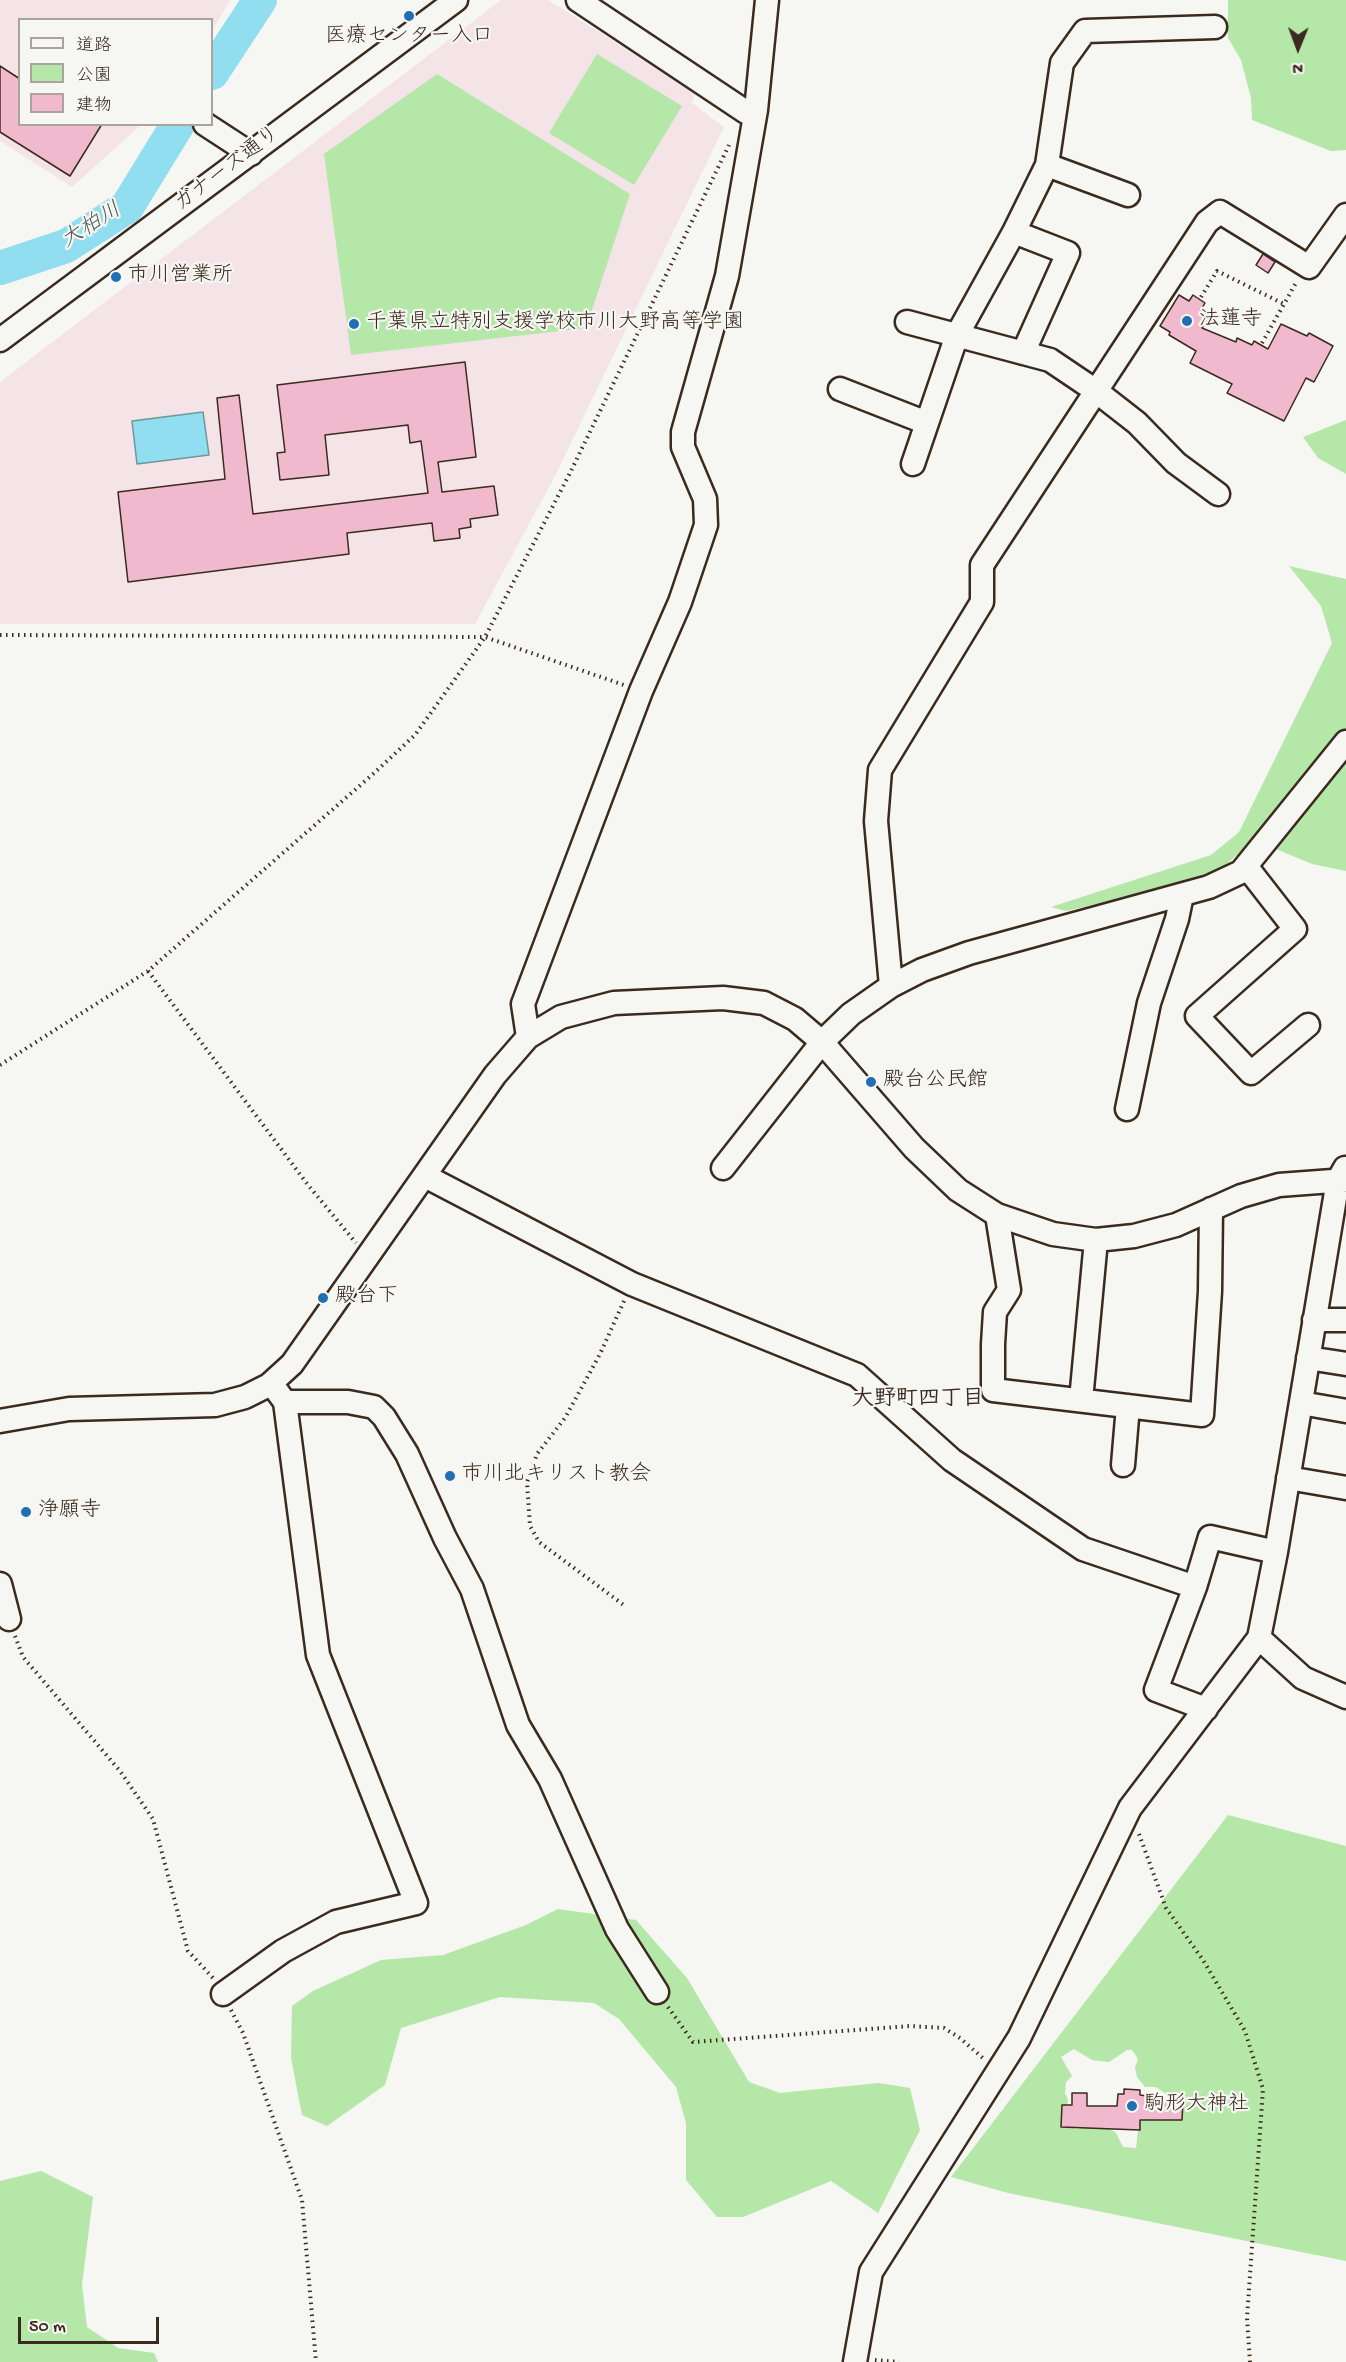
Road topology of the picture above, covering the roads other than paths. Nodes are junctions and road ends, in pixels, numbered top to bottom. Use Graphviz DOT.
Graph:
graph roads {
  1 [pos="456,0"];
  2 [pos="578,0"];
  3 [pos="767,0"];
  4 [pos="1215,27"];
  5 [pos="756,110"];
  6 [pos="214,130"];
  7 [pos="251,154"];
  8 [pos="1047,165"];
  9 [pos="1128,195"];
  10 [pos="1346,215"];
  11 [pos="1014,232"];
  12 [pos="907,322"];
  13 [pos="957,335"];
  14 [pos="0,340"];
  15 [pos="1023,353"];
  16 [pos="840,389"];
  17 [pos="1096,391"];
  18 [pos="927,423"];
  19 [pos="913,464"];
  20 [pos="1218,494"];
  21 [pos="1346,742"];
  22 [pos="1246,866"];
  23 [pos="1182,895"];
  24 [pos="891,986"];
  25 [pos="1308,1025"];
  26 [pos="528,1037"];
  27 [pos="822,1042"];
  28 [pos="1126,1109"];
  29 [pos="723,1168"];
  30 [pos="425,1176"];
  31 [pos="1343,1176"];
  32 [pos="1211,1209"];
  33 [pos="997,1215"];
  34 [pos="1096,1240"];
  35 [pos="1314,1320"];
  36 [pos="1346,1320"];
  37 [pos="1308,1358"];
  38 [pos="1346,1364"];
  39 [pos="272,1383"];
  40 [pos="1082,1400"];
  41 [pos="285,1402"];
  42 [pos="1301,1403"];
  43 [pos="1128,1406"];
  44 [pos="1346,1411"];
  45 [pos="0,1421"];
  46 [pos="1123,1465"];
  47 [pos="1288,1478"];
  48 [pos="1346,1488"];
  49 [pos="1276,1552"];
  50 [pos="0,1584"];
  51 [pos="1195,1587"];
  52 [pos="9,1619"];
  53 [pos="1259,1638"];
  54 [pos="1346,1697"];
  55 [pos="1206,1708"];
  56 [pos="657,1992"];
  57 [pos="223,1994"];
  58 [pos="855,2362"];
  1 -- 7 [label="street, ガナーズ通り"];
  2 -- 5 [label="street"];
  3 -- 5 [label="street"];
  4 -- 8 [label="street"];
  5 -- 26 [label="street"];
  6 -- 7 [label="street"];
  7 -- 14 [label="street, ガナーズ通り"];
  8 -- 9 [label="street"];
  8 -- 11 [label="street"];
  10 -- 17 [label="street"];
  11 -- 13 [label="street"];
  11 -- 15 [label="street"];
  12 -- 13 [label="street"];
  13 -- 15 [label="street"];
  13 -- 18 [label="street"];
  15 -- 17 [label="street"];
  16 -- 18 [label="street"];
  17 -- 20 [label="street"];
  17 -- 24 [label="street"];
  18 -- 19 [label="street"];
  21 -- 22 [label="street"];
  22 -- 23 [label="street"];
  22 -- 25 [label="street"];
  23 -- 24 [label="street"];
  23 -- 28 [label="street"];
  24 -- 27 [label="street"];
  26 -- 27 [label="street"];
  26 -- 30 [label="street"];
  27 -- 29 [label="street"];
  27 -- 33 [label="street"];
  30 -- 39 [label="street"];
  30 -- 51 [label="street"];
  31 -- 32 [label="street"];
  31 -- 35 [label="street"];
  32 -- 34 [label="street"];
  32 -- 43 [label="street"];
  33 -- 34 [label="street"];
  33 -- 40 [label="street"];
  34 -- 40 [label="street"];
  35 -- 36 [label="street"];
  35 -- 37 [label="street"];
  37 -- 38 [label="street"];
  37 -- 42 [label="street"];
  39 -- 41 [label="street"];
  39 -- 45 [label="street"];
  40 -- 43 [label="street"];
  41 -- 56 [label="street"];
  41 -- 57 [label="street"];
  42 -- 44 [label="street"];
  42 -- 47 [label="street"];
  43 -- 46 [label="street"];
  47 -- 48 [label="street"];
  47 -- 49 [label="street"];
  49 -- 51 [label="street"];
  49 -- 53 [label="street"];
  50 -- 52 [label="street"];
  51 -- 55 [label="street"];
  53 -- 54 [label="street"];
  53 -- 55 [label="street"];
  55 -- 58 [label="street"];
}
